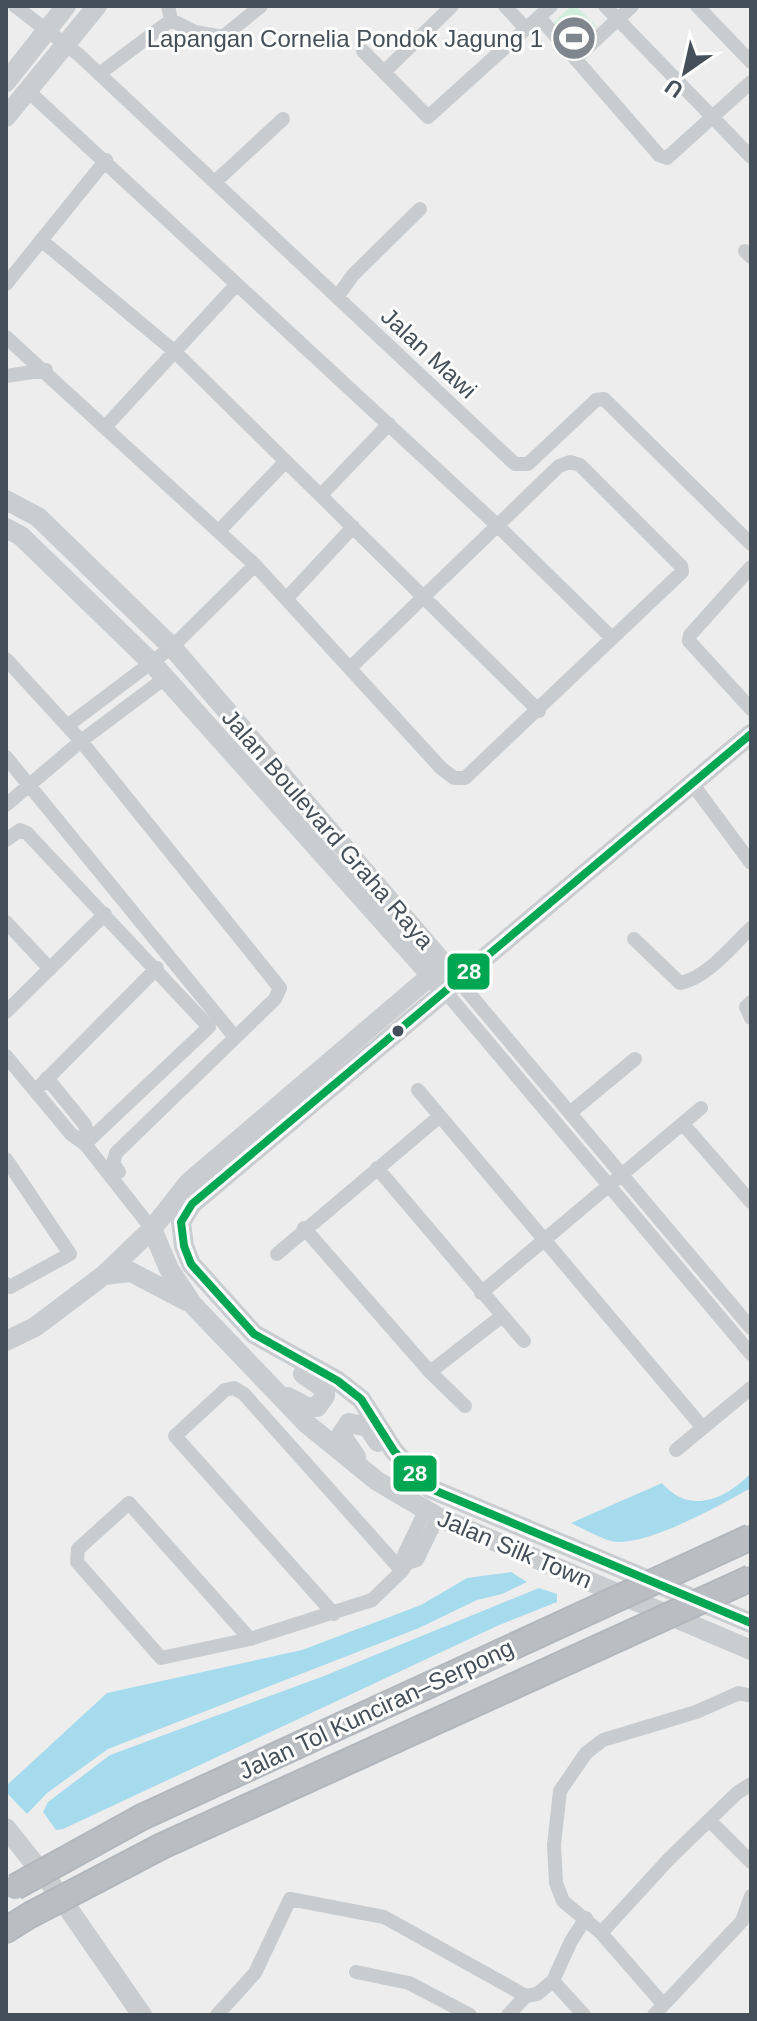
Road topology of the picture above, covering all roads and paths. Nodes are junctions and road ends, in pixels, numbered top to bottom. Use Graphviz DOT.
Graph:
graph roads {
  1 [pos="15,6"];
  2 [pos="66,6"];
  3 [pos="97,6"];
  4 [pos="261,6"];
  5 [pos="452,6"];
  6 [pos="505,6"];
  7 [pos="551,6"];
  8 [pos="605,6"];
  9 [pos="632,6"];
  10 [pos="697,6"];
  11 [pos="169,13"];
  12 [pos="539,17"];
  13 [pos="618,19"];
  14 [pos="526,29"];
  15 [pos="45,31"];
  16 [pos="71,49"];
  17 [pos="363,51"];
  18 [pos="576,58"];
  19 [pos="751,62"];
  20 [pos="384,72"];
  21 [pos="99,74"];
  22 [pos="6,82"];
  23 [pos="751,82"];
  24 [pos="27,90"];
  25 [pos="6,117"];
  26 [pos="283,119"];
  27 [pos="714,119"];
  28 [pos="751,157"];
  29 [pos="106,160"];
  30 [pos="215,182"];
  31 [pos="420,209"];
  32 [pos="41,240"];
  33 [pos="6,284"];
  34 [pos="236,285"];
  35 [pos="337,297"];
  36 [pos="6,337"];
  37 [pos="174,351"];
  38 [pos="46,370"];
  39 [pos="6,376"];
  40 [pos="389,424"];
  41 [pos="106,426"];
  42 [pos="286,461"];
  43 [pos="321,495"];
  44 [pos="6,500"];
  45 [pos="498,526"];
  46 [pos="353,527"];
  47 [pos="6,528"];
  48 [pos="219,531"];
  49 [pos="751,544"];
  50 [pos="255,565"];
  51 [pos="751,567"];
  52 [pos="426,595"];
  53 [pos="287,598"];
  54 [pos="612,638"];
  55 [pos="172,647"];
  56 [pos="6,659"];
  57 [pos="350,668"];
  58 [pos="158,670"];
  59 [pos="751,709"];
  60 [pos="539,711"];
  61 [pos="67,726"];
  62 [pos="751,734"];
  63 [pos="81,741"];
  64 [pos="6,757"];
  65 [pos="691,782"];
  66 [pos="28,784"];
  67 [pos="6,805"];
  68 [pos="6,840"];
  69 [pos="751,863"];
  70 [pos="105,914"];
  71 [pos="6,922"];
  72 [pos="751,928"];
  73 [pos="634,939"];
  74 [pos="157,968"];
  75 [pos="50,969"];
  76 [pos="450,975"];
  77 [pos="751,1002"];
  78 [pos="6,1012"];
  79 [pos="751,1018"];
  80 [pos="234,1036"];
  81 [pos="6,1056"];
  82 [pos="635,1059"];
  83 [pos="47,1078"];
  84 [pos="418,1090"];
  85 [pos="35,1091"];
  86 [pos="71,1108"];
  87 [pos="701,1108"];
  88 [pos="571,1112"];
  89 [pos="440,1116"];
  90 [pos="59,1120"];
  91 [pos="683,1124"];
  92 [pos="87,1142"];
  93 [pos="6,1159"];
  94 [pos="377,1168"];
  95 [pos="119,1172"];
  96 [pos="621,1176"];
  97 [pos="606,1186"];
  98 [pos="751,1202"];
  99 [pos="304,1228"];
  100 [pos="152,1229"];
  101 [pos="546,1238"];
  102 [pos="277,1254"];
  103 [pos="104,1275"];
  104 [pos="6,1284"];
  105 [pos="481,1293"];
  106 [pos="193,1305"];
  107 [pos="502,1316"];
  108 [pos="751,1328"];
  109 [pos="6,1341"];
  110 [pos="524,1341"];
  111 [pos="751,1354"];
  112 [pos="288,1356"];
  113 [pos="430,1372"];
  114 [pos="751,1388"];
  115 [pos="272,1389"];
  116 [pos="465,1406"];
  117 [pos="703,1428"];
  118 [pos="676,1450"];
  119 [pos="406,1466"];
  120 [pos="377,1481"];
  121 [pos="431,1514"];
  122 [pos="751,1537"];
  123 [pos="404,1567"];
  124 [pos="751,1578"];
  125 [pos="334,1614"];
  126 [pos="751,1623"];
  127 [pos="250,1639"];
  128 [pos="751,1650"];
  129 [pos="751,1696"];
  130 [pos="751,1784"];
  131 [pos="710,1821"];
  132 [pos="6,1828"];
  133 [pos="751,1862"];
  134 [pos="10,1890"];
  135 [pos="751,1896"];
  136 [pos="586,1918"];
  137 [pos="6,1930"];
  138 [pos="601,1933"];
  139 [pos="356,1972"];
  140 [pos="553,1981"];
  141 [pos="526,1996"];
  142 [pos="568,2009"];
  143 [pos="658,2009"];
  144 [pos="142,2015"];
  145 [pos="217,2015"];
  146 [pos="470,2015"];
  147 [pos="508,2015"];
  148 [pos="584,2015"];
  1 -- 15 [label="street, Jalan Mawi"];
  2 -- 15 [label="main road"];
  3 -- 16 [label="main road"];
  4 -- 11 [label="street"];
  5 -- 20 [label="street"];
  6 -- 14 [label="street"];
  7 -- 12 [label="street"];
  8 -- 13 [label="street"];
  9 -- 13 [label="street"];
  10 -- 19 [label="street"];
  11 -- 21 [label="street"];
  12 -- 14 [label="street"];
  12 -- 18 [label="street"];
  13 -- 18 [label="street"];
  13 -- 27 [label="street"];
  14 -- 20 [label="street"];
  15 -- 16 [label="street, Jalan Mawi"];
  15 -- 22 [label="main road"];
  16 -- 21 [label="street, Jalan Mawi"];
  16 -- 24 [label="main road"];
  17 -- 20 [label="street"];
  18 -- 27 [label="street"];
  21 -- 30 [label="street, Jalan Mawi"];
  23 -- 27 [label="street"];
  24 -- 25 [label="main road"];
  24 -- 29 [label="street"];
  26 -- 30 [label="street"];
  27 -- 28 [label="street"];
  29 -- 32 [label="street"];
  29 -- 34 [label="street"];
  30 -- 35 [label="street, Jalan Mawi"];
  31 -- 35 [label="street"];
  32 -- 33 [label="street"];
  32 -- 37 [label="street"];
  34 -- 37 [label="street"];
  34 -- 40 [label="street"];
  35 -- 49 [label="street, Jalan Mawi"];
  36 -- 38 [label="street"];
  37 -- 41 [label="street"];
  37 -- 42 [label="street"];
  38 -- 39 [label="street"];
  38 -- 41 [label="street"];
  40 -- 43 [label="street"];
  40 -- 45 [label="street"];
  41 -- 48 [label="street"];
  42 -- 43 [label="street"];
  42 -- 48 [label="street"];
  43 -- 46 [label="street"];
  44 -- 55 [label="main road, Jalan Boulevard Graha Raya"];
  45 -- 52 [label="street"];
  45 -- 54 [label="street"];
  45 -- 54 [label="street"];
  46 -- 52 [label="street"];
  46 -- 53 [label="street"];
  47 -- 58 [label="main road, Jalan Boulevard Graha Raya"];
  48 -- 50 [label="street"];
  50 -- 53 [label="street"];
  50 -- 55 [label="street"];
  51 -- 59 [label="street"];
  52 -- 57 [label="street"];
  52 -- 60 [label="street"];
  53 -- 57 [label="street"];
  54 -- 60 [label="street"];
  55 -- 58 [label="street"];
  55 -- 76 [label="main road, Jalan Boulevard Graha Raya"];
  56 -- 61 [label="street"];
  57 -- 60 [label="street"];
  58 -- 61 [label="street"];
  58 -- 63 [label="street"];
  58 -- 76 [label="main road, Jalan Boulevard Graha Raya"];
  61 -- 63 [label="street"];
  62 -- 65 [label="main road"];
  63 -- 66 [label="street"];
  63 -- 80 [label="street"];
  64 -- 66 [label="street"];
  65 -- 69 [label="street"];
  65 -- 76 [label="main road"];
  66 -- 67 [label="street"];
  66 -- 80 [label="street"];
  68 -- 70 [label="street"];
  70 -- 74 [label="street"];
  70 -- 75 [label="street"];
  71 -- 75 [label="street"];
  72 -- 73 [label="street"];
  74 -- 83 [label="street"];
  74 -- 92 [label="street"];
  75 -- 78 [label="street"];
  76 -- 88 [label="street, Jalan Boulevard Graha Raya"];
  76 -- 97 [label="street, Jalan Boulevard Graha Raya"];
  76 -- 100 [label="main road"];
  76 -- 112 [label="main road, Jalan Silk Town"];
  77 -- 79 [label="street"];
  80 -- 95 [label="street"];
  81 -- 85 [label="street"];
  82 -- 88 [label="street"];
  83 -- 85 [label="street"];
  83 -- 86 [label="street"];
  84 -- 89 [label="street"];
  85 -- 90 [label="street"];
  86 -- 90 [label="street"];
  86 -- 92 [label="street"];
  87 -- 91 [label="street"];
  88 -- 96 [label="street, Jalan Boulevard Graha Raya"];
  89 -- 94 [label="street"];
  89 -- 101 [label="street"];
  90 -- 92 [label="street"];
  91 -- 96 [label="street"];
  91 -- 98 [label="street"];
  92 -- 100 [label="street"];
  93 -- 104 [label="street"];
  94 -- 99 [label="street"];
  94 -- 105 [label="street"];
  96 -- 97 [label="street"];
  96 -- 108 [label="street, Jalan Boulevard Graha Raya"];
  97 -- 101 [label="street"];
  97 -- 111 [label="street, Jalan Boulevard Graha Raya"];
  99 -- 102 [label="street"];
  99 -- 113 [label="street"];
  100 -- 103 [label="main road"];
  100 -- 106 [label="main road, Jalan Silk Town"];
  101 -- 105 [label="street"];
  101 -- 117 [label="street"];
  103 -- 106 [label="main road"];
  103 -- 109 [label="main road"];
  105 -- 107 [label="street"];
  106 -- 115 [label="main road, Jalan Silk Town"];
  107 -- 110 [label="street"];
  107 -- 113 [label="street"];
  112 -- 115 [label="main road"];
  112 -- 119 [label="main road, Jalan Silk Town"];
  113 -- 116 [label="street"];
  114 -- 117 [label="street"];
  115 -- 120 [label="main road, Jalan Silk Town"];
  117 -- 118 [label="street"];
  119 -- 120 [label="main road"];
  119 -- 126 [label="main road, Jalan Silk Town"];
  120 -- 121 [label="main road, Jalan Silk Town"];
  121 -- 123 [label="street"];
  121 -- 128 [label="main road, Jalan Silk Town"];
  122 -- 134 [label="highway, Jalan Tol Kunciran–Serpong, bridge"];
  123 -- 125 [label="street"];
  123 -- 125 [label="street"];
  124 -- 137 [label="highway, Jalan Tol Kunciran–Serpong, bridge"];
  125 -- 127 [label="street"];
  127 -- 127 [label="street"];
  129 -- 136 [label="street"];
  130 -- 131 [label="street"];
  131 -- 133 [label="street"];
  131 -- 138 [label="street"];
  132 -- 144 [label="main road"];
  135 -- 143 [label="street"];
  136 -- 138 [label="street"];
  136 -- 140 [label="street"];
  138 -- 143 [label="street"];
  139 -- 146 [label="street"];
  140 -- 141 [label="street"];
  140 -- 142 [label="street"];
  141 -- 145 [label="street"];
  141 -- 147 [label="street"];
  142 -- 148 [label="street"];
}
